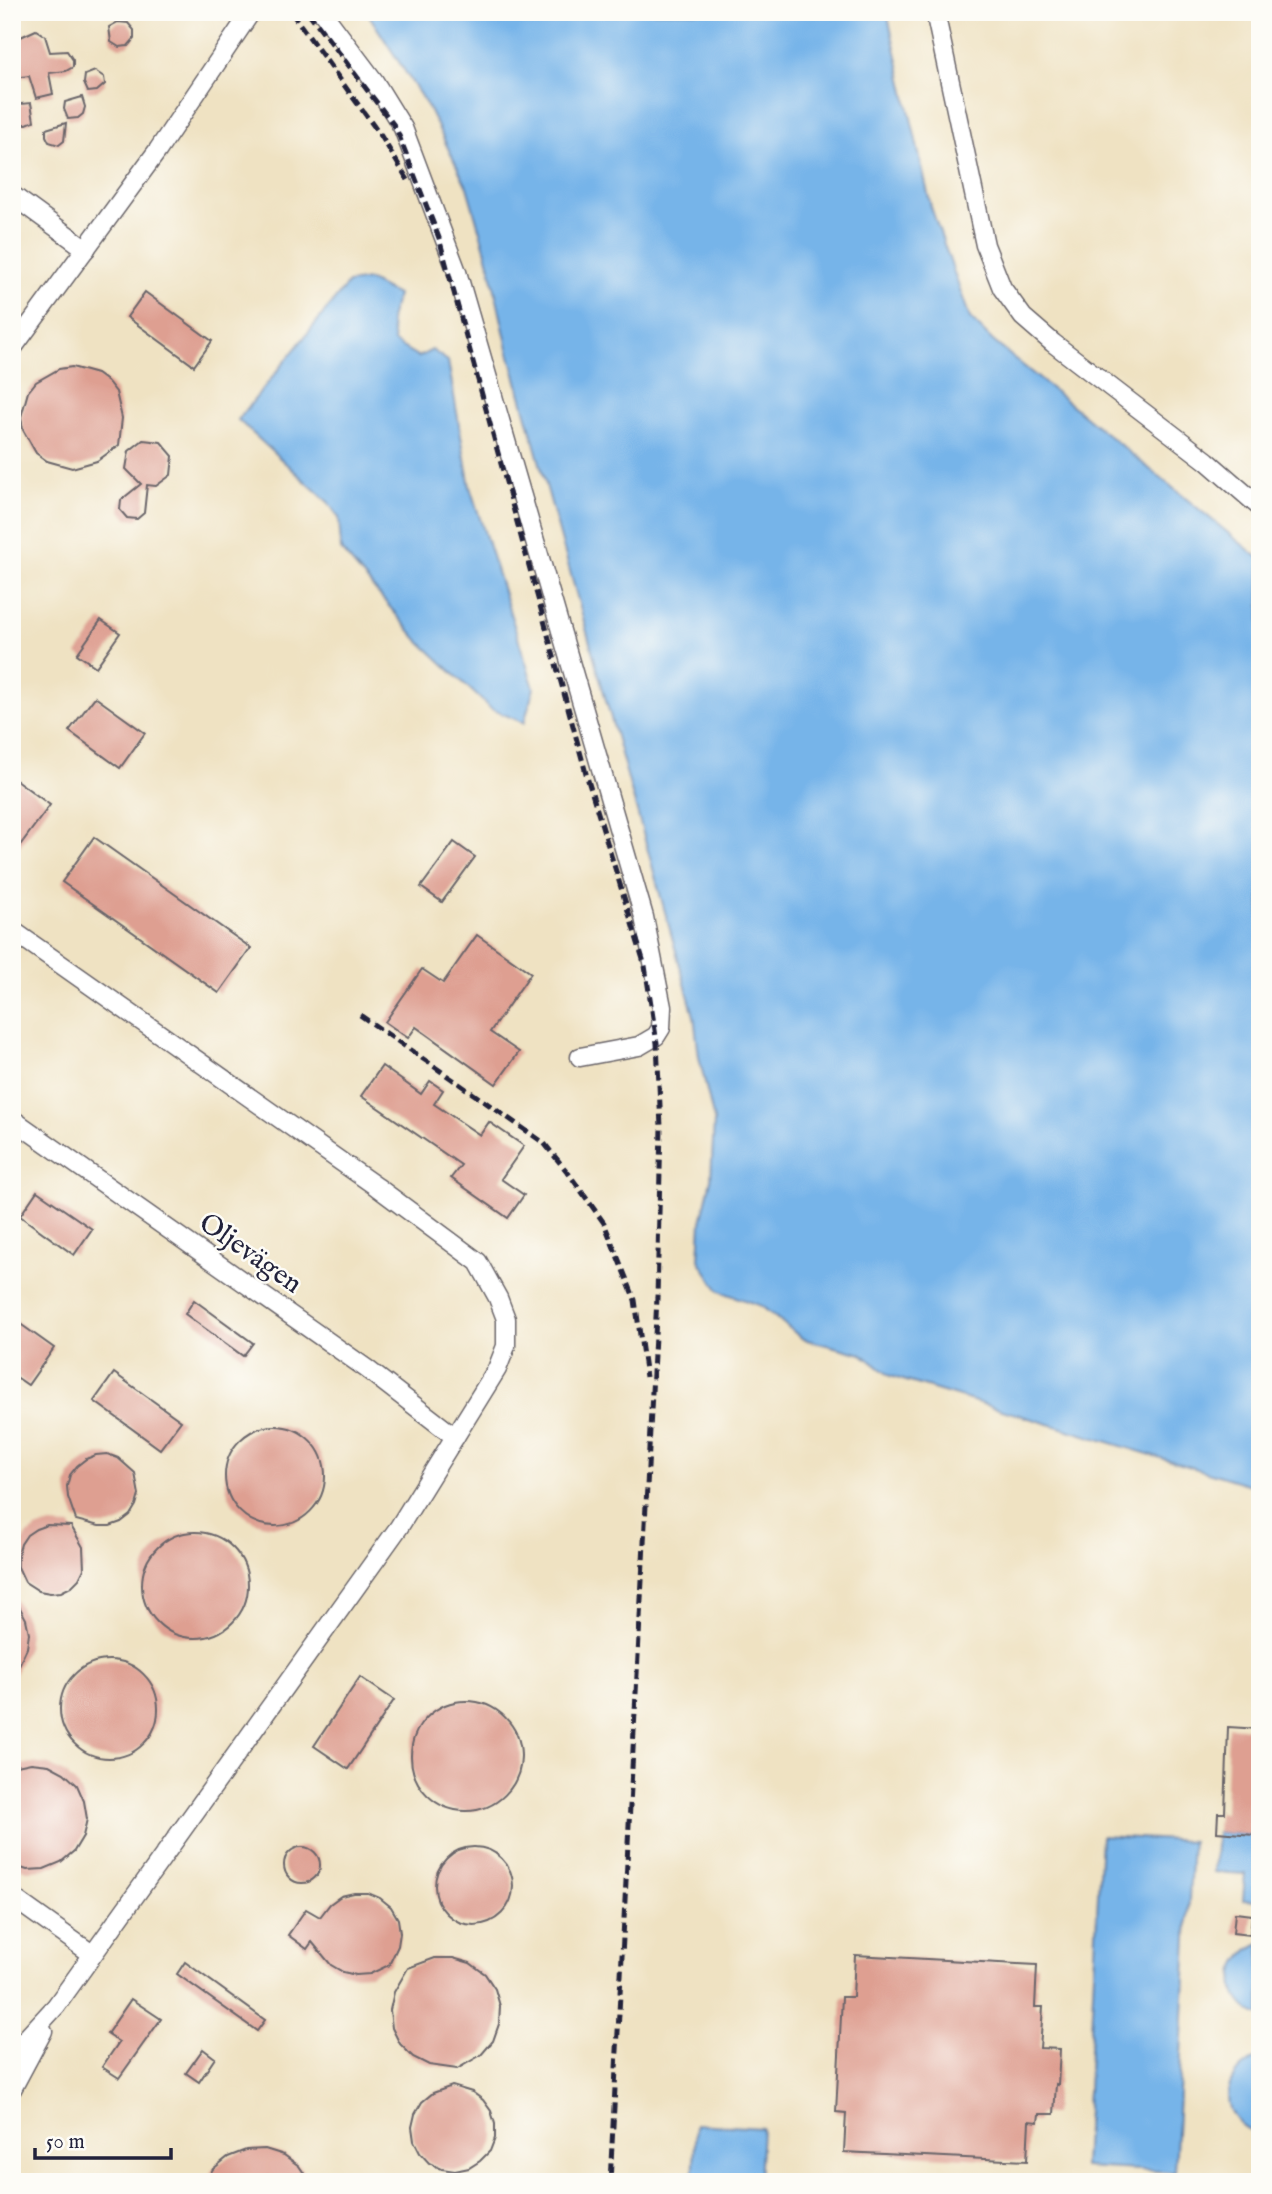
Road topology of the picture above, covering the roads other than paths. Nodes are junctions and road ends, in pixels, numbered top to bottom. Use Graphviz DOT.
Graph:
graph roads {
  1 [pos="251,12"];
  2 [pos="323,12"];
  3 [pos="935,12"];
  4 [pos="12,195"];
  5 [pos="86,249"];
  6 [pos="12,349"];
  7 [pos="1260,507"];
  8 [pos="12,930"];
  9 [pos="579,1057"];
  10 [pos="12,1119"];
  11 [pos="455,1437"];
  12 [pos="12,1897"];
  13 [pos="92,1954"];
  14 [pos="55,2006"];
  15 [pos="12,2054"];
  16 [pos="12,2089"];
  1 -- 5 [label="street"];
  2 -- 9 [label="street"];
  3 -- 7 [label="street"];
  4 -- 5 [label="street"];
  5 -- 6 [label="street"];
  8 -- 11 [label="street"];
  10 -- 11 [label="street, Oljevägen"];
  11 -- 13 [label="street"];
  12 -- 13 [label="street"];
  13 -- 14 [label="street"];
  14 -- 15 [label="street"];
  14 -- 16 [label="street"];
}
